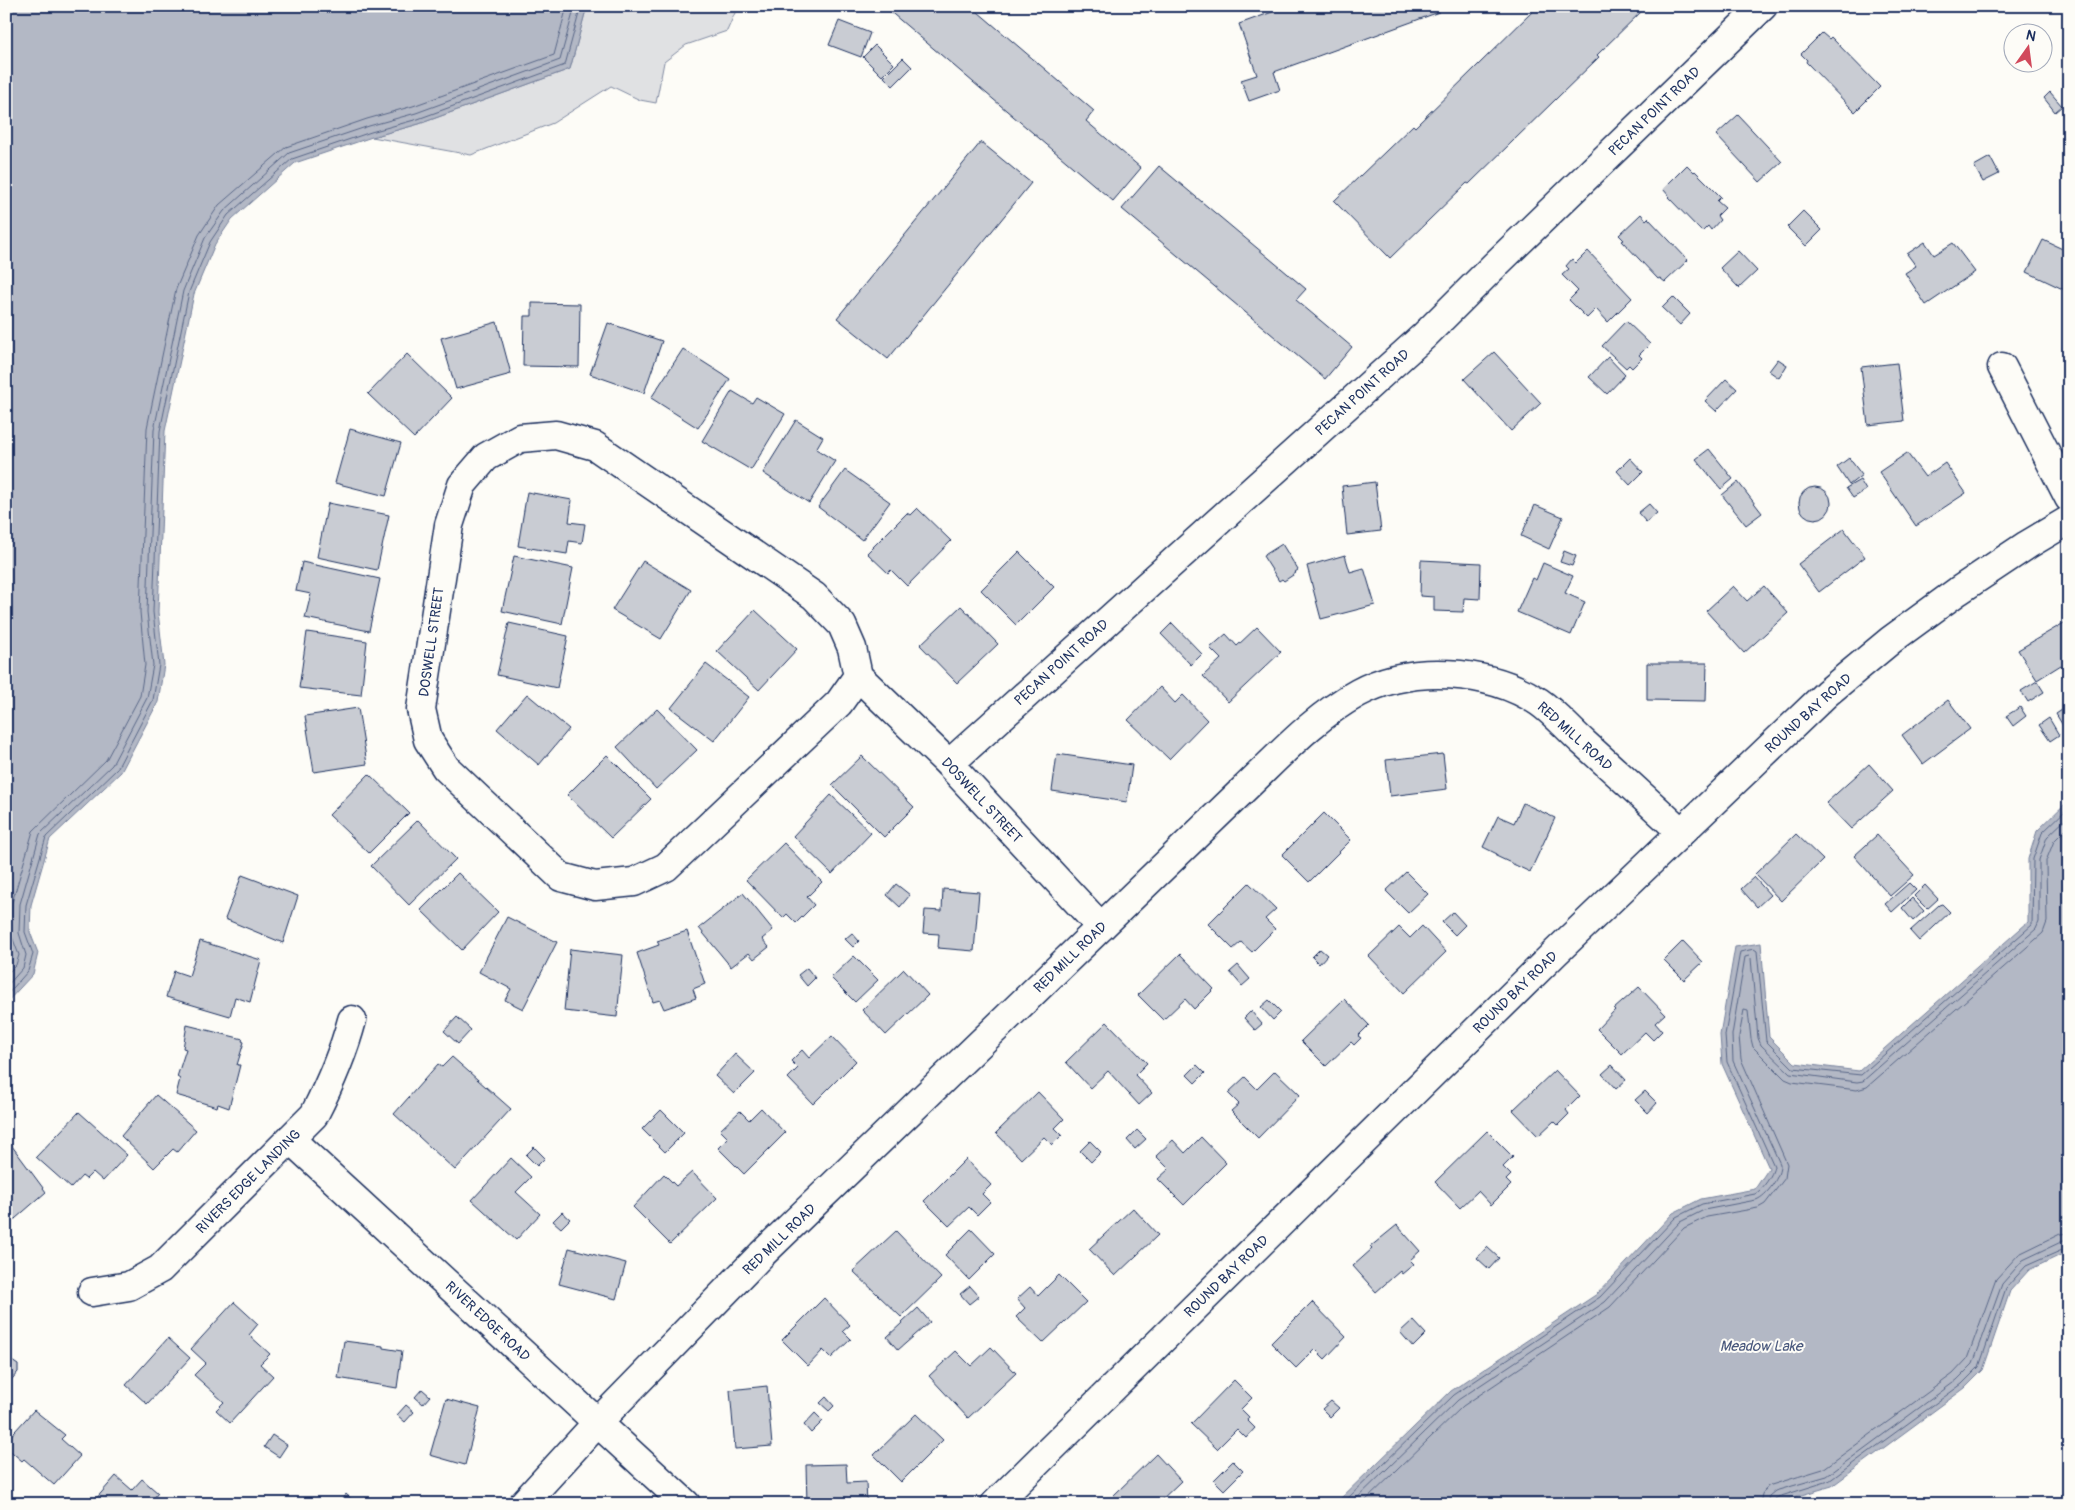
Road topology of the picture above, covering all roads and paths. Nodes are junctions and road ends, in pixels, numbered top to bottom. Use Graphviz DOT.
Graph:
graph roads {
  1 [pos="1763,6"];
  2 [pos="2002,368"];
  3 [pos="2069,498"];
  4 [pos="2069,520"];
  5 [pos="858,676"];
  6 [pos="948,764"];
  7 [pos="1681,832"];
  8 [pos="1101,927"];
  9 [pos="352,1020"];
  10 [pos="290,1139"];
  11 [pos="92,1292"];
  12 [pos="598,1422"];
  13 [pos="523,1504"];
  14 [pos="686,1504"];
  15 [pos="995,1504"];
  1 -- 6 [label="street, PECAN POINT ROAD"];
  2 -- 3 [label="street"];
  4 -- 7 [label="street, ROUND BAY ROAD"];
  5 -- 5 [label="street, DOSWELL STREET"];
  5 -- 6 [label="street, DOSWELL STREET"];
  6 -- 8 [label="street, DOSWELL STREET"];
  7 -- 8 [label="street, RED MILL ROAD"];
  7 -- 15 [label="street, ROUND BAY ROAD"];
  8 -- 12 [label="street, RED MILL ROAD"];
  9 -- 10 [label="street, RIVERS EDGE LANDING"];
  10 -- 11 [label="street, RIVERS EDGE LANDING"];
  10 -- 12 [label="street, RIVER EDGE ROAD"];
  12 -- 13 [label="street, RED MILL ROAD"];
  12 -- 14 [label="street, RIVER EDGE ROAD"];
}
